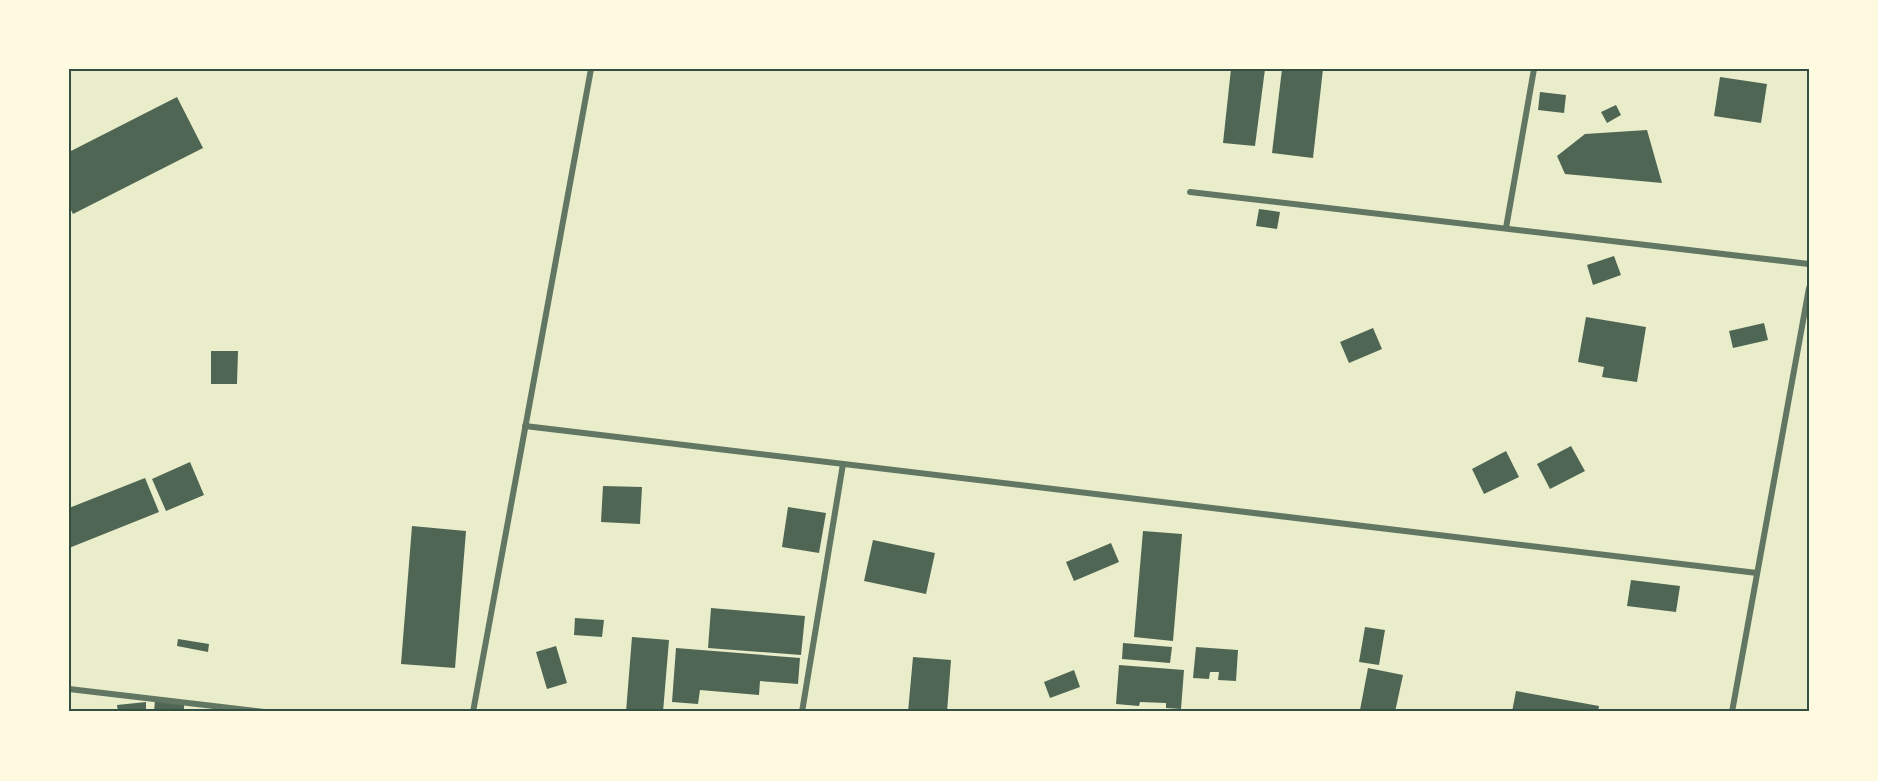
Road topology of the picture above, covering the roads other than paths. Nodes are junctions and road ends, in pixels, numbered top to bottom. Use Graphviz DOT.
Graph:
graph roads {
  1 [pos="591,69"];
  2 [pos="1534,69"];
  3 [pos="1190,192"];
  4 [pos="1506,228"];
  5 [pos="1809,264"];
  6 [pos="1809,288"];
  7 [pos="525,426"];
  8 [pos="843,464"];
  9 [pos="1757,573"];
  10 [pos="69,688"];
  11 [pos="222,710"];
  12 [pos="264,712"];
  13 [pos="473,712"];
  14 [pos="802,712"];
  15 [pos="1732,712"];
  1 -- 7 [label="street"];
  2 -- 4 [label="street"];
  3 -- 4 [label="street"];
  4 -- 5 [label="street"];
  6 -- 9 [label="street"];
  7 -- 8 [label="street"];
  7 -- 13 [label="street"];
  8 -- 9 [label="street"];
  8 -- 14 [label="street"];
  9 -- 15 [label="street"];
  10 -- 11 [label="street"];
  11 -- 12 [label="street"];
}
